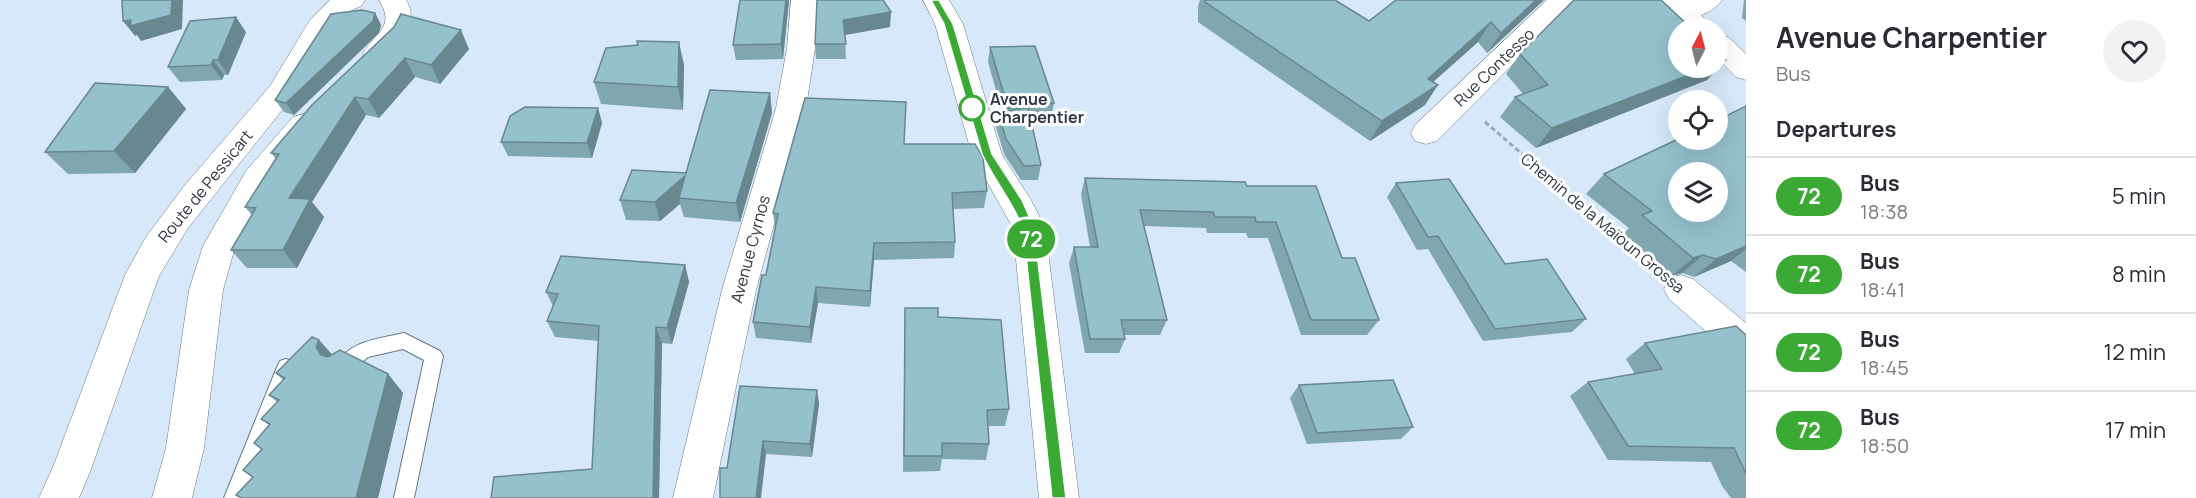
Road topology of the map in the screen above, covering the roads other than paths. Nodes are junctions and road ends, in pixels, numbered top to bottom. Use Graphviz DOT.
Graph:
graph roads {
  1 [pos="349,0"];
  2 [pos="392,0"];
  3 [pos="804,0"];
  4 [pos="936,0"];
  5 [pos="1563,0"];
  6 [pos="1709,0"];
  7 [pos="1684,14"];
  8 [pos="1728,53"];
  9 [pos="1746,70"];
  10 [pos="360,71"];
  11 [pos="328,102"];
  12 [pos="1426,133"];
  13 [pos="1681,289"];
  14 [pos="1746,344"];
  15 [pos="345,366"];
  16 [pos="286,367"];
  17 [pos="59,498"];
  18 [pos="172,498"];
  19 [pos="234,498"];
  20 [pos="404,498"];
  21 [pos="693,498"];
  22 [pos="1059,498"];
  1 -- 17 [label="street, Route de Pessicart"];
  2 -- 10 [label="street"];
  3 -- 21 [label="street, Avenue Cyrnos"];
  4 -- 22 [label="street"];
  5 -- 12 [label="street, Rue Contesso"];
  6 -- 7 [label="street"];
  8 -- 9 [label="street"];
  11 -- 18 [label="street"];
  13 -- 14 [label="street, Chemin de la Maïoun Grossa"];
  15 -- 20 [label="lane"];
  16 -- 19 [label="lane"];
}
